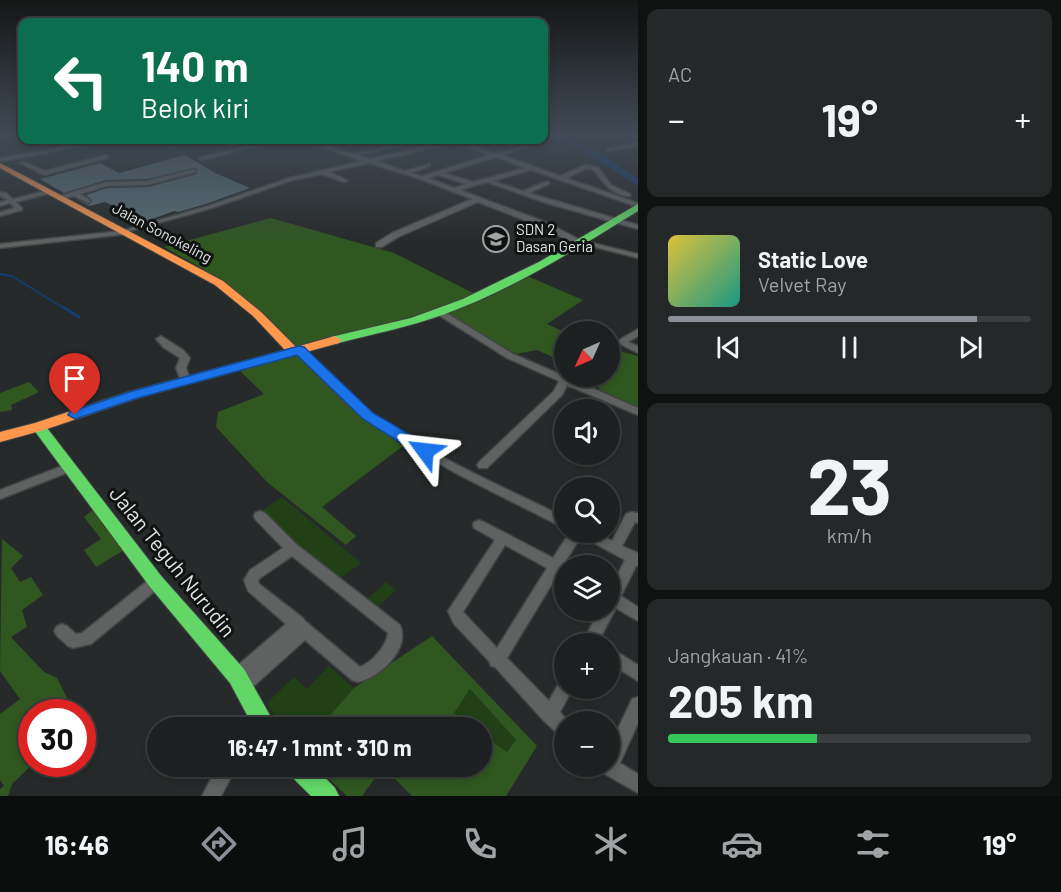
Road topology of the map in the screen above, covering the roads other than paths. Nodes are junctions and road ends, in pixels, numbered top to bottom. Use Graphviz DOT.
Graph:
graph roads {
  1 [pos="10,171"];
  2 [pos="40,171"];
  3 [pos="51,171"];
  4 [pos="69,171"];
  5 [pos="194,171"];
  6 [pos="328,171"];
  7 [pos="411,171"];
  8 [pos="443,171"];
  9 [pos="517,171"];
  10 [pos="543,171"];
  11 [pos="576,171"];
  12 [pos="598,171"];
  13 [pos="324,172"];
  14 [pos="44,173"];
  15 [pos="437,173"];
  16 [pos="560,177"];
  17 [pos="422,178"];
  18 [pos="22,179"];
  19 [pos="486,180"];
  20 [pos="345,181"];
  21 [pos="547,183"];
  22 [pos="471,184"];
  23 [pos="453,190"];
  24 [pos="0,194"];
  25 [pos="522,194"];
  26 [pos="64,196"];
  27 [pos="638,198"];
  28 [pos="478,199"];
  29 [pos="12,201"];
  30 [pos="0,204"];
  31 [pos="638,206"];
  32 [pos="0,214"];
  33 [pos="616,221"];
  34 [pos="638,227"];
  35 [pos="126,232"];
  36 [pos="581,242"];
  37 [pos="379,245"];
  38 [pos="0,246"];
  39 [pos="638,256"];
  40 [pos="440,312"];
  41 [pos="638,332"];
  42 [pos="161,339"];
  43 [pos="638,350"];
  44 [pos="296,351"];
  45 [pos="554,376"];
  46 [pos="186,381"];
  47 [pos="561,387"];
  48 [pos="580,387"];
  49 [pos="638,412"];
  50 [pos="39,427"];
  51 [pos="0,436"];
  52 [pos="483,465"];
  53 [pos="70,467"];
  54 [pos="0,495"];
  55 [pos="260,516"];
  56 [pos="554,518"];
  57 [pos="638,518"];
  58 [pos="479,525"];
  59 [pos="503,538"];
  60 [pos="607,543"];
  61 [pos="615,547"];
  62 [pos="292,549"];
  63 [pos="635,559"];
  64 [pos="554,565"];
  65 [pos="554,569"];
  66 [pos="156,582"];
  67 [pos="620,587"];
  68 [pos="620,609"];
  69 [pos="638,615"];
  70 [pos="302,627"];
  71 [pos="62,631"];
  72 [pos="497,661"];
  73 [pos="620,662"];
  74 [pos="638,674"];
  75 [pos="239,681"];
  76 [pos="559,699"];
  77 [pos="638,705"];
  78 [pos="550,715"];
  79 [pos="255,717"];
  80 [pos="554,719"];
  81 [pos="620,743"];
  82 [pos="620,773"];
  83 [pos="222,777"];
  84 [pos="308,777"];
  85 [pos="638,784"];
  86 [pos="211,796"];
  87 [pos="327,796"];
  1 -- 18 [label="street, Jalan Sonokeling"];
  2 -- 14 [label="street"];
  3 -- 14 [label="street"];
  4 -- 14 [label="street"];
  5 -- 26 [label="street"];
  6 -- 13 [label="street"];
  7 -- 17 [label="street"];
  8 -- 15 [label="street"];
  9 -- 19 [label="street"];
  10 -- 16 [label="street"];
  11 -- 16 [label="street"];
  12 -- 27 [label="street"];
  13 -- 20 [label="street"];
  13 -- 35 [label="street"];
  14 -- 18 [label="street"];
  15 -- 17 [label="street"];
  15 -- 22 [label="street"];
  16 -- 31 [label="street"];
  17 -- 23 [label="street"];
  18 -- 26 [label="street, Jalan Sonokeling"];
  19 -- 22 [label="street"];
  19 -- 25 [label="street"];
  21 -- 25 [label="street"];
  22 -- 23 [label="street"];
  23 -- 28 [label="street"];
  24 -- 29 [label="street"];
  25 -- 33 [label="street"];
  26 -- 29 [label="street"];
  26 -- 35 [label="street, Jalan Sonokeling"];
  28 -- 36 [label="street"];
  28 -- 37 [label="street"];
  29 -- 30 [label="street"];
  29 -- 32 [label="street"];
  31 -- 33 [label="street"];
  33 -- 34 [label="street"];
  33 -- 36 [label="street"];
  35 -- 38 [label="street"];
  35 -- 44 [label="street, Jalan Sonokeling"];
  36 -- 39 [label="street"];
  36 -- 40 [label="street"];
  40 -- 44 [label="street"];
  40 -- 45 [label="street"];
  41 -- 43 [label="street"];
  42 -- 46 [label="street"];
  44 -- 46 [label="street"];
  44 -- 56 [label="street"];
  46 -- 50 [label="street"];
  47 -- 52 [label="street"];
  48 -- 49 [label="street"];
  50 -- 51 [label="street"];
  50 -- 53 [label="street, Jalan Teguh Nurudin"];
  53 -- 54 [label="street"];
  53 -- 66 [label="street, Jalan Teguh Nurudin"];
  55 -- 62 [label="street"];
  57 -- 61 [label="street"];
  58 -- 59 [label="street"];
  59 -- 64 [label="street"];
  59 -- 72 [label="street"];
  60 -- 61 [label="street"];
  61 -- 63 [label="street"];
  62 -- 70 [label="street"];
  62 -- 70 [label="street"];
  63 -- 67 [label="street"];
  65 -- 72 [label="street"];
  66 -- 71 [label="street"];
  66 -- 75 [label="street, Jalan Teguh Nurudin"];
  68 -- 69 [label="street"];
  70 -- 75 [label="street"];
  72 -- 78 [label="street"];
  73 -- 74 [label="street"];
  75 -- 79 [label="street, Jalan Teguh Nurudin"];
  76 -- 78 [label="street"];
  77 -- 81 [label="street"];
  78 -- 80 [label="street"];
  82 -- 85 [label="street"];
  83 -- 86 [label="street"];
  84 -- 87 [label="street"];
}
